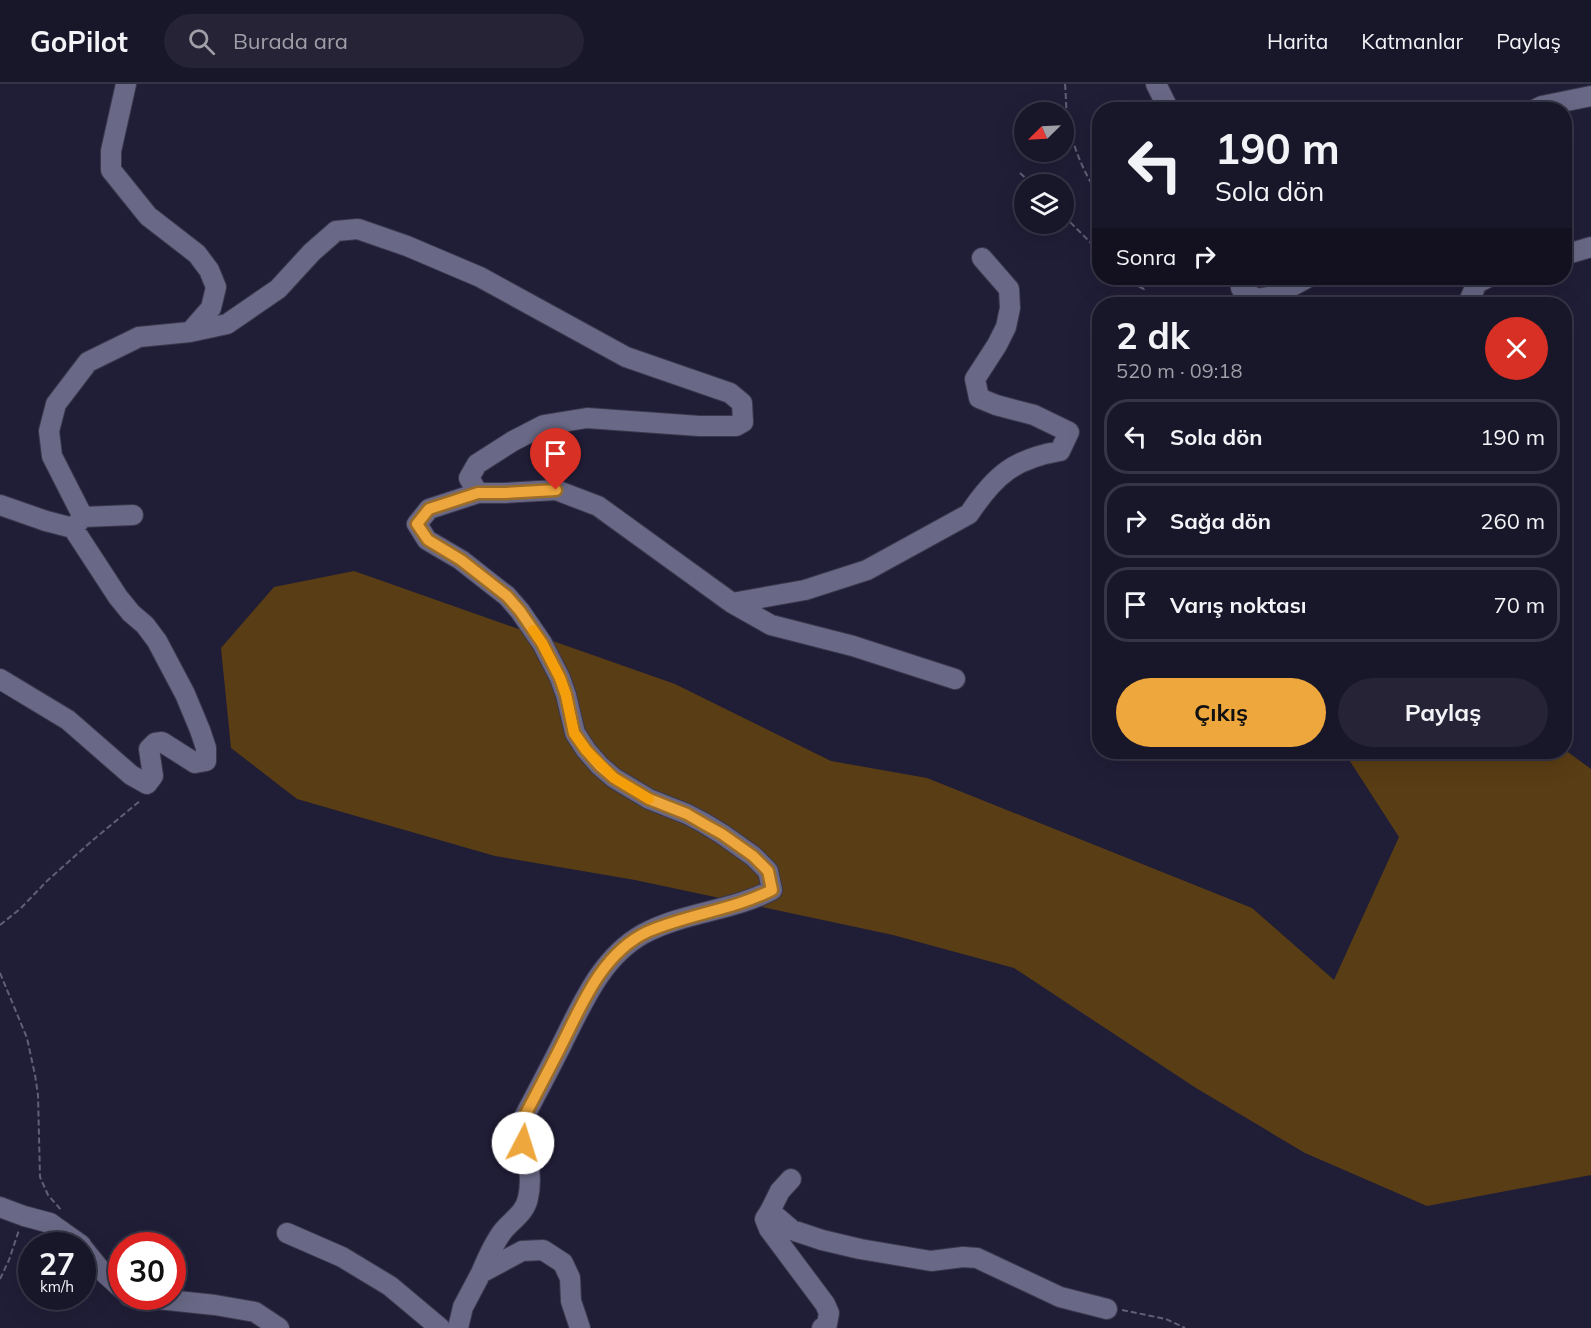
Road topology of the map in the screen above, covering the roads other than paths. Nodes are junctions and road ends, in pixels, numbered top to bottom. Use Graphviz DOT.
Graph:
graph roads {
  1 [pos="126,84"];
  2 [pos="1156,84"];
  3 [pos="1591,96"];
  4 [pos="1165,102"];
  5 [pos="1562,102"];
  6 [pos="1591,247"];
  7 [pos="1572,253"];
  8 [pos="982,258"];
  9 [pos="1241,285"];
  10 [pos="1294,285"];
  11 [pos="1253,297"];
  12 [pos="1268,297"];
  13 [pos="190,332"];
  14 [pos="478,493"];
  15 [pos="0,505"];
  16 [pos="133,515"];
  17 [pos="78,523"];
  18 [pos="732,603"];
  19 [pos="0,679"];
  20 [pos="955,679"];
  21 [pos="791,1179"];
  22 [pos="0,1207"];
  23 [pos="770,1211"];
  24 [pos="63,1232"];
  25 [pos="287,1233"];
  26 [pos="96,1264"];
  27 [pos="481,1273"];
  28 [pos="108,1276"];
  29 [pos="186,1302"];
  30 [pos="1107,1309"];
  31 [pos="279,1328"];
  32 [pos="440,1328"];
  33 [pos="458,1328"];
  34 [pos="580,1328"];
  35 [pos="822,1328"];
  1 -- 13 [label="street"];
  2 -- 4 [label="street"];
  3 -- 5 [label="street"];
  6 -- 7 [label="street"];
  8 -- 18 [label="street"];
  9 -- 11 [label="street"];
  10 -- 12 [label="street"];
  13 -- 14 [label="street"];
  13 -- 17 [label="street"];
  14 -- 18 [label="street"];
  14 -- 27 [label="street"];
  15 -- 17 [label="street"];
  16 -- 17 [label="street"];
  17 -- 19 [label="street"];
  18 -- 20 [label="street"];
  21 -- 23 [label="street"];
  22 -- 24 [label="street"];
  23 -- 30 [label="street"];
  23 -- 35 [label="street"];
  25 -- 32 [label="street"];
  26 -- 28 [label="street"];
  27 -- 33 [label="street"];
  27 -- 34 [label="street"];
  29 -- 31 [label="street"];
}
